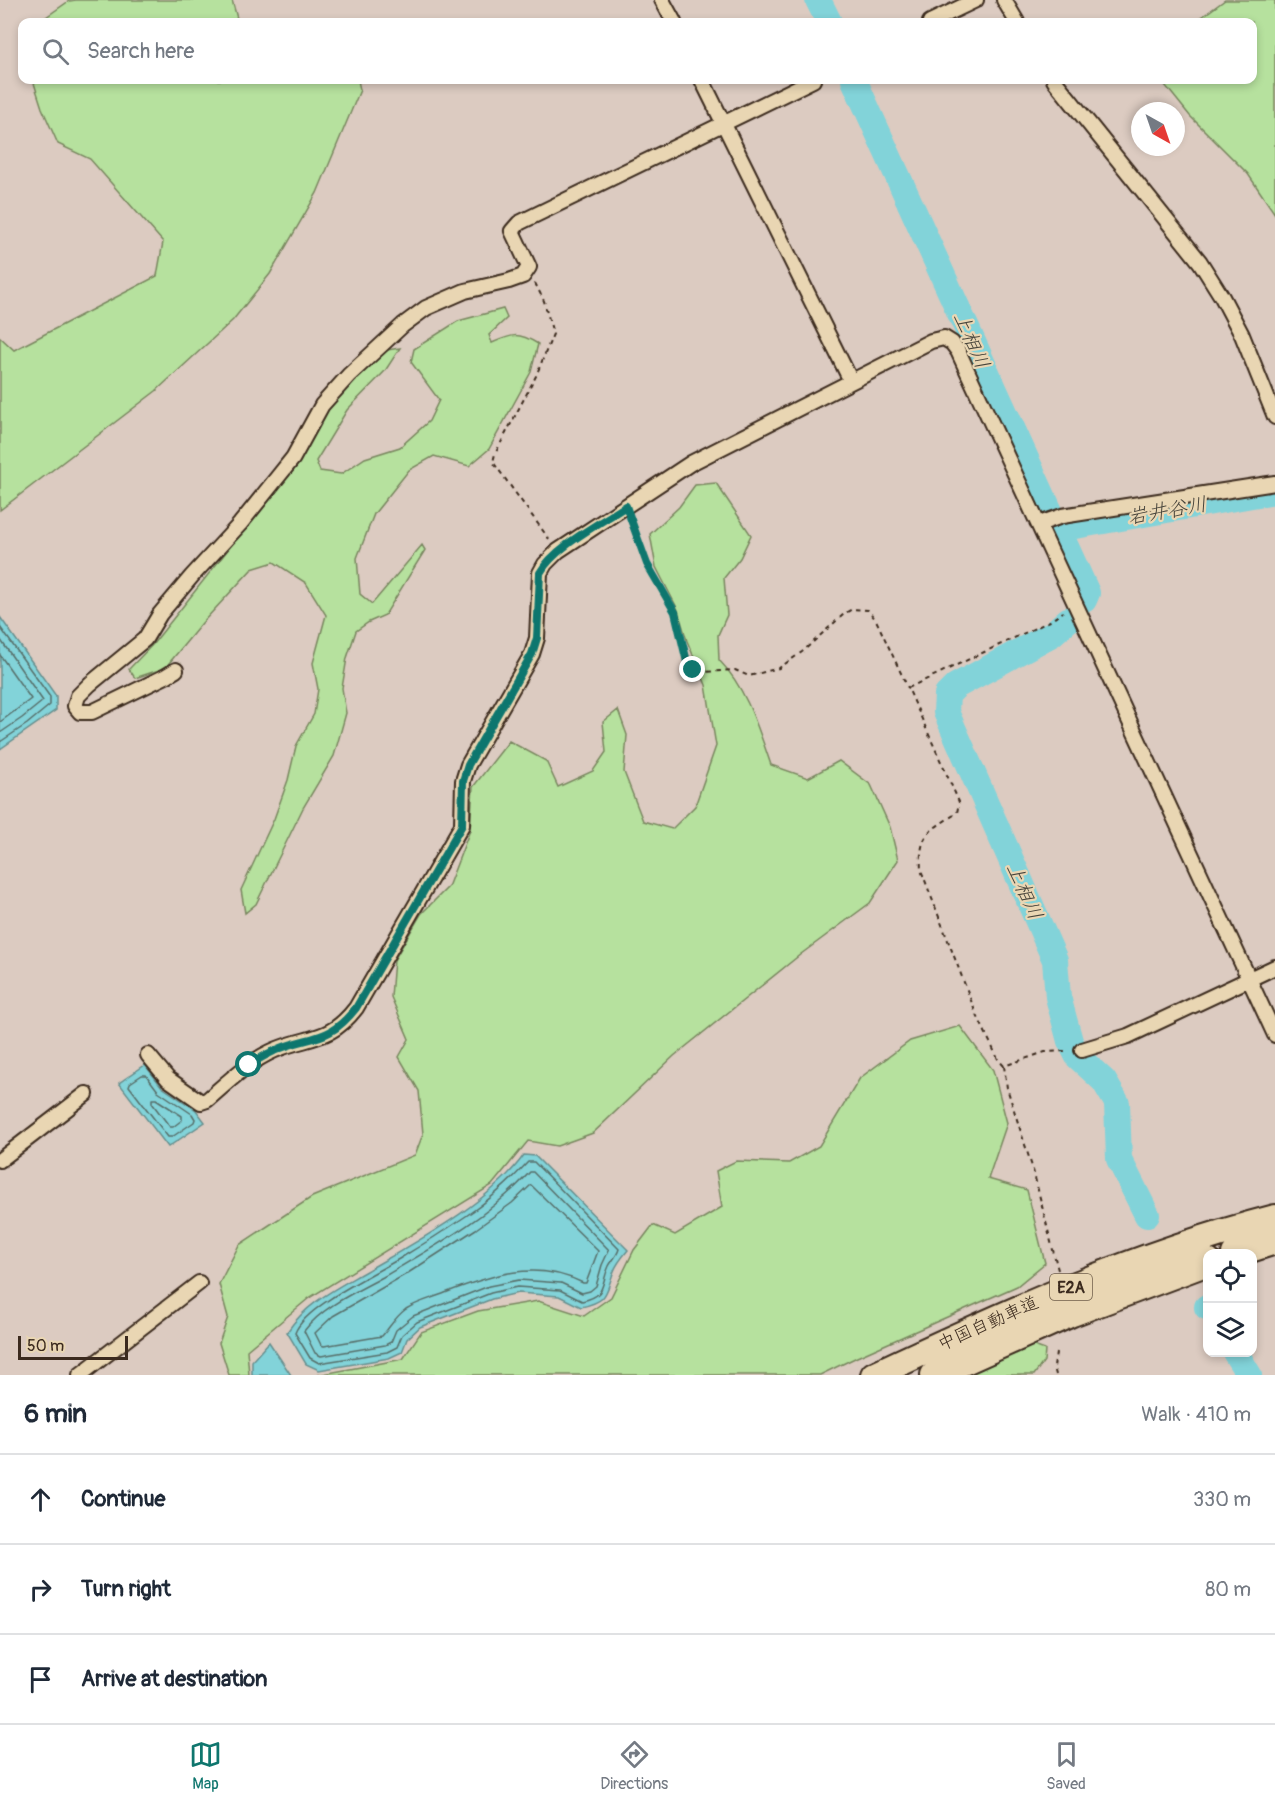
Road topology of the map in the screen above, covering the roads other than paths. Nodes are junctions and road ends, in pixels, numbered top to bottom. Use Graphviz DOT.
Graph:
graph roads {
  1 [pos="662,0"];
  2 [pos="976,0"];
  3 [pos="1004,0"];
  4 [pos="672,18"];
  5 [pos="938,18"];
  6 [pos="1015,18"];
  7 [pos="704,84"];
  8 [pos="805,84"];
  9 [pos="1057,84"];
  10 [pos="724,123"];
  11 [pos="851,381"];
  12 [pos="1275,417"];
  13 [pos="1275,483"];
  14 [pos="1042,523"];
  15 [pos="176,670"];
  16 [pos="1275,967"];
  17 [pos="1250,979"];
  18 [pos="1275,1035"];
  19 [pos="1082,1050"];
  20 [pos="148,1055"];
  21 [pos="86,1094"];
  22 [pos="0,1160"];
  23 [pos="1275,1218"];
  24 [pos="1275,1241"];
  25 [pos="1250,1249"];
  26 [pos="1203,1264"];
  27 [pos="199,1283"];
  28 [pos="80,1375"];
  29 [pos="874,1375"];
  30 [pos="933,1375"];
  1 -- 4 [label="street"];
  2 -- 5 [label="street"];
  3 -- 6 [label="street"];
  7 -- 10 [label="street"];
  8 -- 10 [label="street"];
  9 -- 12 [label="street"];
  10 -- 11 [label="street"];
  10 -- 15 [label="street"];
  11 -- 14 [label="street"];
  11 -- 20 [label="street"];
  13 -- 14 [label="street"];
  14 -- 17 [label="street"];
  16 -- 17 [label="street"];
  17 -- 18 [label="street"];
  17 -- 19 [label="street"];
  21 -- 22 [label="street"];
  23 -- 29 [label="highway, 中国自動車道 / E2A"];
  24 -- 25 [label="highway"];
  26 -- 30 [label="highway, 中国自動車道 / E2A"];
  27 -- 28 [label="street"];
}
